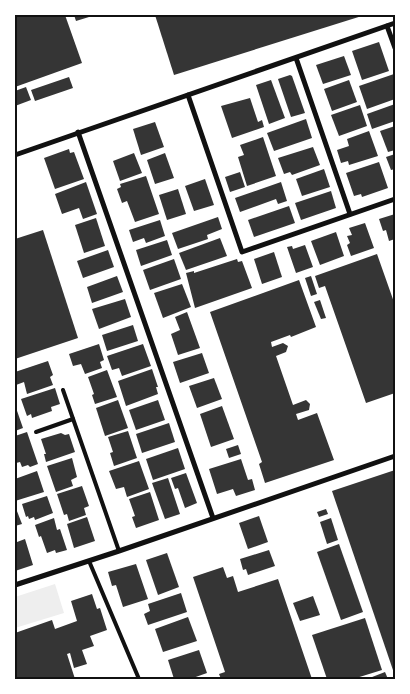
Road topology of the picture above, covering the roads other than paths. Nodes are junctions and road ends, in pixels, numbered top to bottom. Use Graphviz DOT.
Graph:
graph roads {
  1 [pos="395,23"];
  2 [pos="387,26"];
  3 [pos="395,48"];
  4 [pos="296,58"];
  5 [pos="188,94"];
  6 [pos="78,132"];
  7 [pos="15,155"];
  8 [pos="395,199"];
  9 [pos="350,214"];
  10 [pos="63,390"];
  11 [pos="73,419"];
  12 [pos="36,432"];
  13 [pos="395,456"];
  14 [pos="213,518"];
  15 [pos="119,551"];
  16 [pos="89,561"];
  17 [pos="15,585"];
  18 [pos="139,679"];
  1 -- 2 [label="street"];
  2 -- 3 [label="street"];
  2 -- 4 [label="street"];
  4 -- 5 [label="street"];
  4 -- 9 [label="street"];
  5 -- 6 [label="street"];
  5 -- 9 [label="street"];
  6 -- 7 [label="street"];
  6 -- 14 [label="street"];
  8 -- 9 [label="street"];
  10 -- 11 [label="lane"];
  11 -- 12 [label="lane"];
  11 -- 15 [label="lane"];
  13 -- 14 [label="street"];
  14 -- 15 [label="street"];
  15 -- 16 [label="street"];
  16 -- 17 [label="street"];
  16 -- 18 [label="lane"];
}
